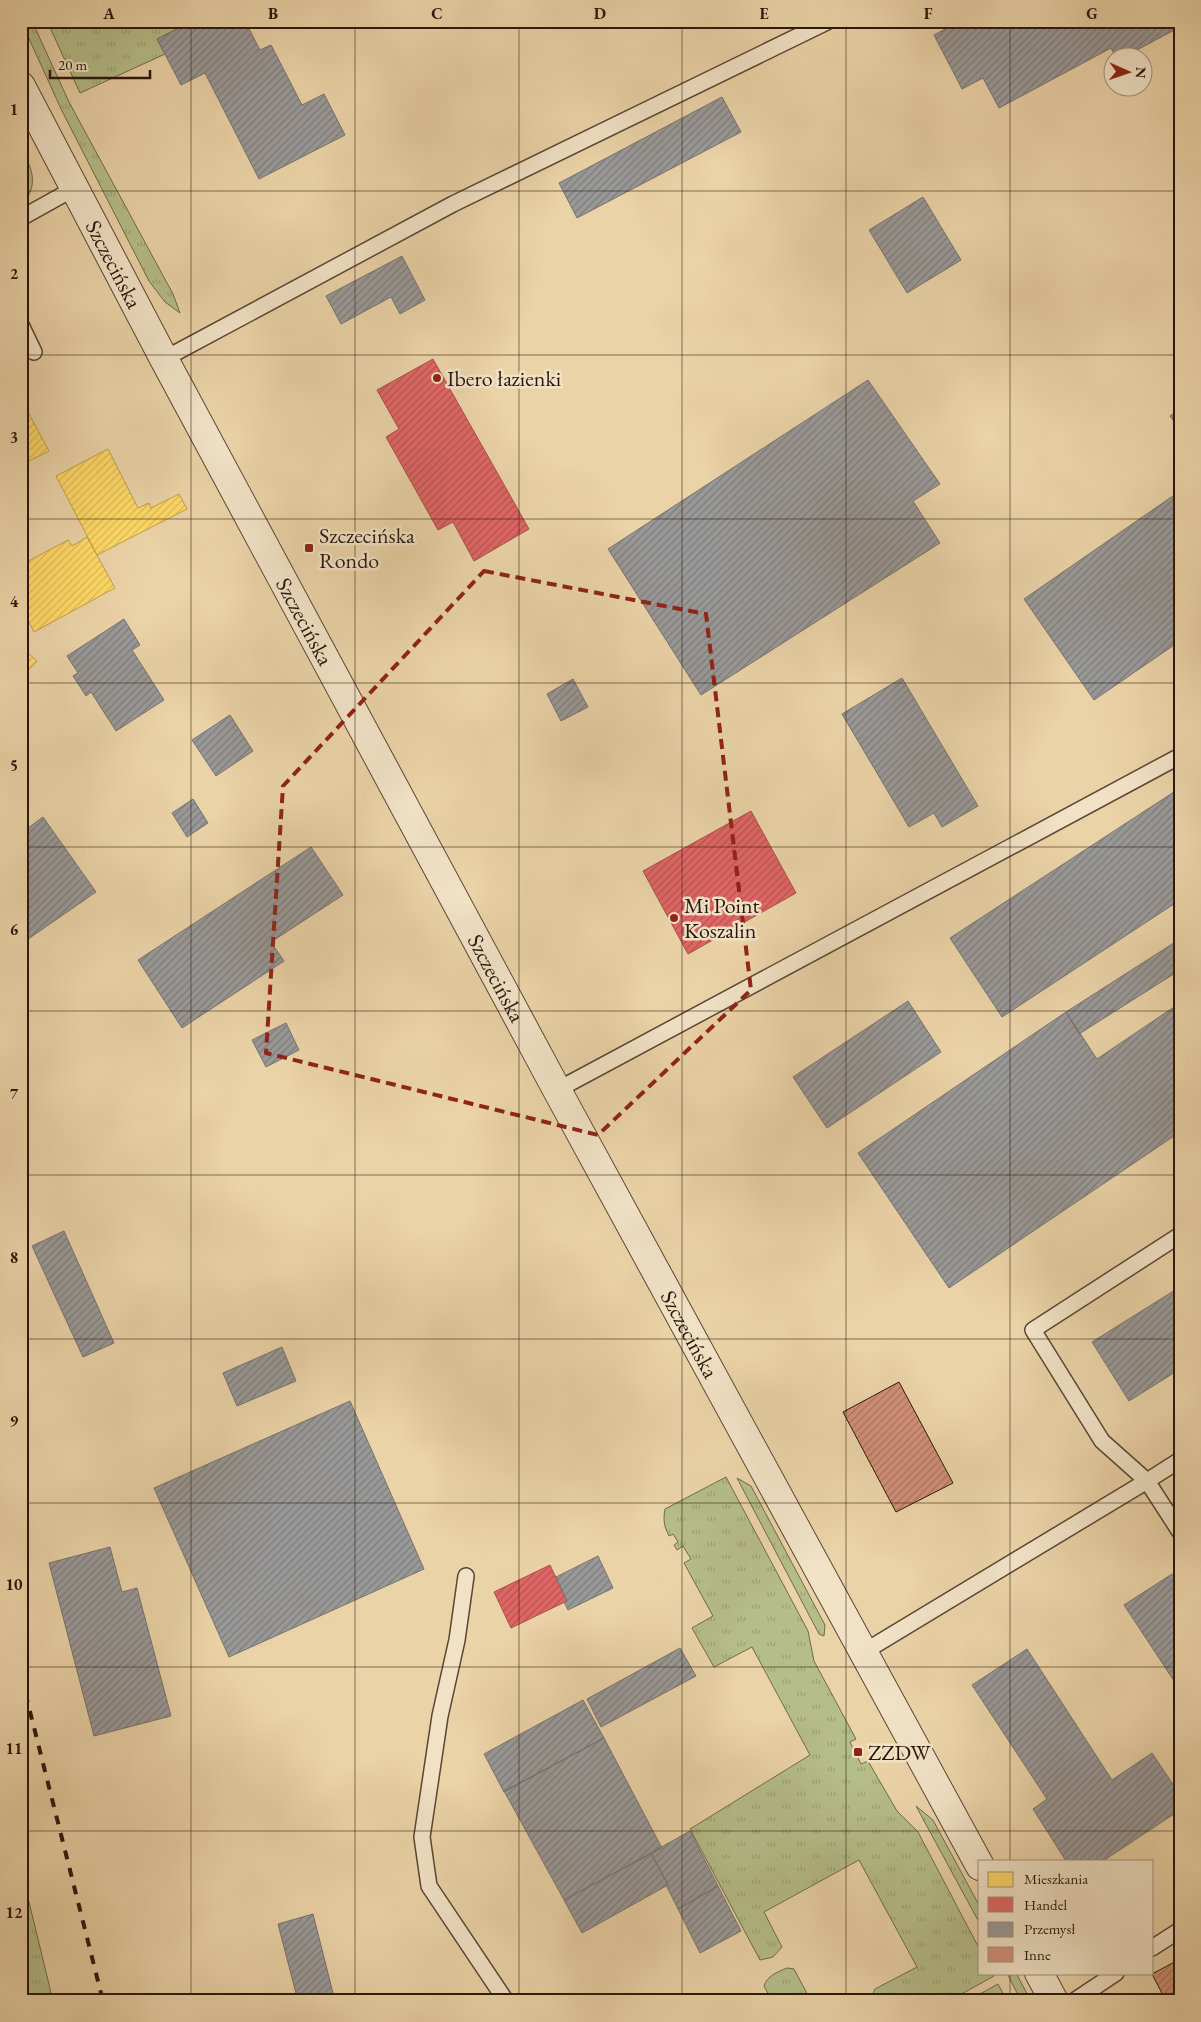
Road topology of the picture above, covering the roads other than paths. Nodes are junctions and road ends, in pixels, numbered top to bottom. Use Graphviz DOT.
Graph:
graph roads {
  1 [pos="829,21"];
  2 [pos="21,86"];
  3 [pos="75,188"];
  4 [pos="21,218"];
  5 [pos="21,325"];
  6 [pos="34,352"];
  7 [pos="164,359"];
  8 [pos="1180,756"];
  9 [pos="557,1090"];
  10 [pos="1180,1235"];
  11 [pos="1180,1460"];
  12 [pos="1147,1481"];
  13 [pos="1180,1532"];
  14 [pos="466,1576"];
  15 [pos="862,1653"];
  16 [pos="978,1862"];
  17 [pos="1180,1930"];
  18 [pos="1154,1947"];
  19 [pos="1040,1974"];
  20 [pos="1114,1974"];
  21 [pos="506,2001"];
  22 [pos="1054,2001"];
  23 [pos="1074,2001"];
  1 -- 7 [label="lane"];
  2 -- 3 [label="street, Szczecińska"];
  3 -- 4 [label="lane"];
  3 -- 7 [label="street, Szczecińska"];
  5 -- 6 [label="lane"];
  7 -- 9 [label="street, Szczecińska"];
  8 -- 9 [label="lane"];
  9 -- 15 [label="street, Szczecińska"];
  10 -- 12 [label="lane"];
  11 -- 12 [label="lane"];
  12 -- 13 [label="lane"];
  12 -- 15 [label="lane"];
  14 -- 21 [label="lane"];
  15 -- 16 [label="street, Szczecińska"];
  17 -- 18 [label="lane"];
  19 -- 22 [label="street"];
  20 -- 23 [label="lane"];
}
